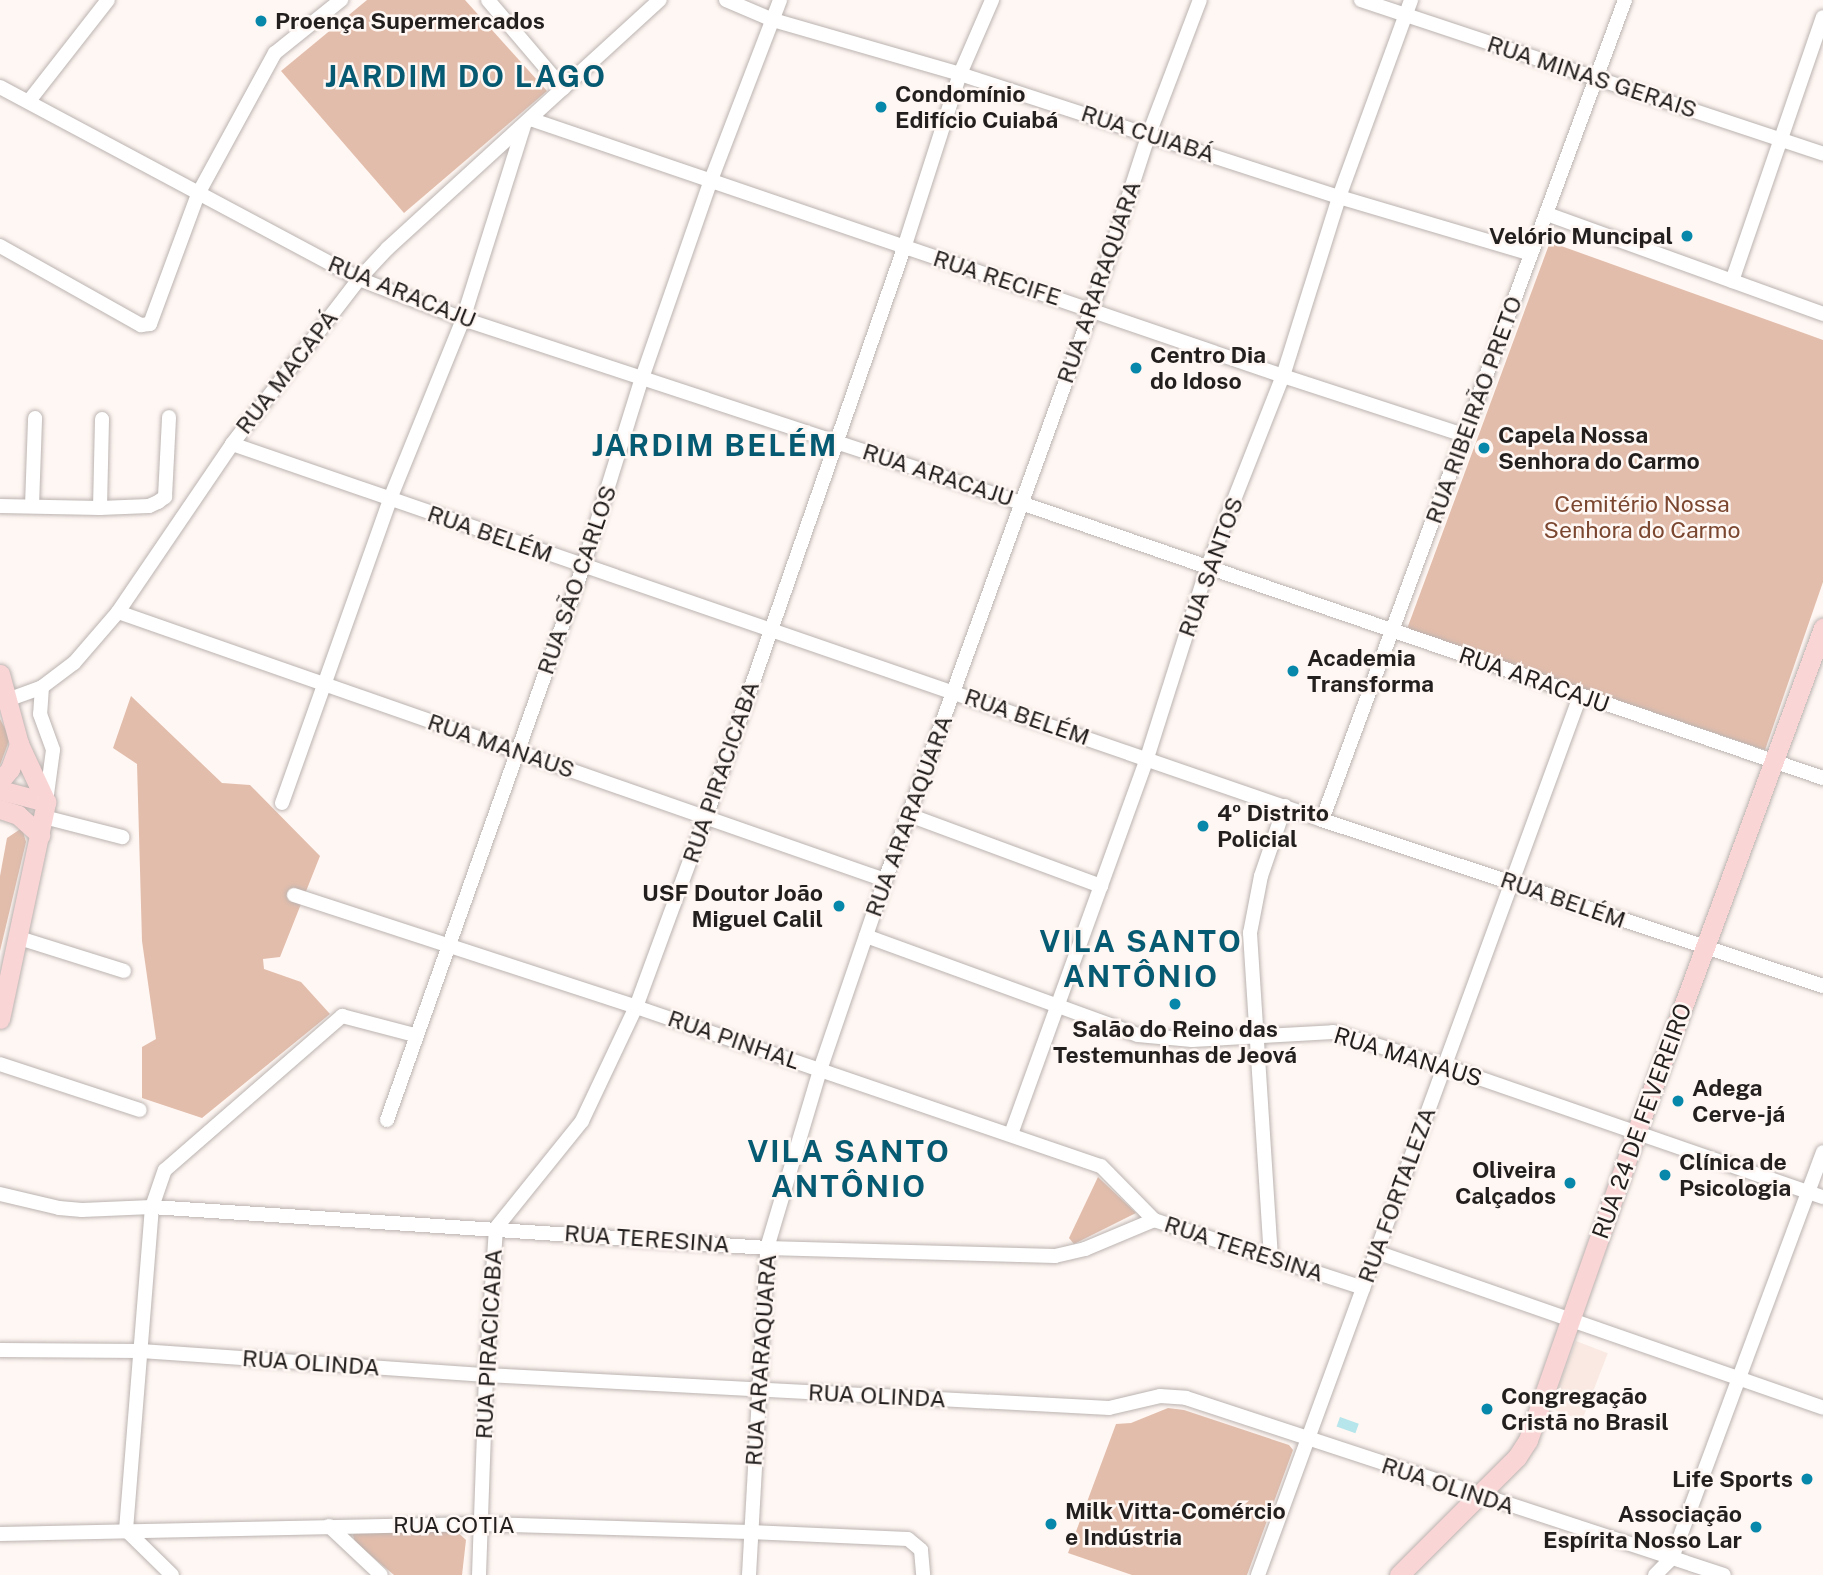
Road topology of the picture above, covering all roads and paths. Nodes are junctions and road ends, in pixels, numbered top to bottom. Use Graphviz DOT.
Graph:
graph roads {
  1 [pos="341,0"];
  2 [pos="488,0"];
  3 [pos="660,0"];
  4 [pos="726,0"];
  5 [pos="780,0"];
  6 [pos="992,0"];
  7 [pos="1200,0"];
  8 [pos="1360,0"];
  9 [pos="1411,0"];
  10 [pos="1625,0"];
  11 [pos="104,2"];
  12 [pos="1406,16"];
  13 [pos="1823,17"];
  14 [pos="773,20"];
  15 [pos="960,75"];
  16 [pos="1596,78"];
  17 [pos="0,87"];
  18 [pos="563,88"];
  19 [pos="29,101"];
  20 [pos="527,122"];
  21 [pos="1149,134"];
  22 [pos="1781,141"];
  23 [pos="1823,154"];
  24 [pos="711,180"];
  25 [pos="198,194"];
  26 [pos="1339,197"];
  27 [pos="1547,214"];
  28 [pos="0,246"];
  29 [pos="904,248"];
  30 [pos="1531,254"];
  31 [pos="359,279"];
  32 [pos="1732,281"];
  33 [pos="1092,309"];
  34 [pos="1823,314"];
  35 [pos="463,319"];
  36 [pos="1283,376"];
  37 [pos="642,378"];
  38 [pos="169,417"];
  39 [pos="35,418"];
  40 [pos="102,419"];
  41 [pos="1464,435"];
  42 [pos="835,441"];
  43 [pos="232,444"];
  44 [pos="390,499"];
  45 [pos="1021,503"];
  46 [pos="0,506"];
  47 [pos="32,506"];
  48 [pos="100,508"];
  49 [pos="1208,566"];
  50 [pos="583,567"];
  51 [pos="118,612"];
  52 [pos="1823,628"];
  53 [pos="770,629"];
  54 [pos="1393,631"];
  55 [pos="0,674"];
  56 [pos="325,685"];
  57 [pos="42,688"];
  58 [pos="954,692"];
  59 [pos="1580,696"];
  60 [pos="4,700"];
  61 [pos="19,744"];
  62 [pos="518,752"];
  63 [pos="1147,758"];
  64 [pos="1772,761"];
  65 [pos="1823,778"];
  66 [pos="0,781"];
  67 [pos="0,790"];
  68 [pos="282,803"];
  69 [pos="1285,806"];
  70 [pos="0,809"];
  71 [pos="909,815"];
  72 [pos="706,817"];
  73 [pos="43,818"];
  74 [pos="1322,820"];
  75 [pos="122,837"];
  76 [pos="884,880"];
  77 [pos="1512,882"];
  78 [pos="1101,886"];
  79 [pos="294,895"];
  80 [pos="866,936"];
  81 [pos="19,938"];
  82 [pos="447,947"];
  83 [pos="1705,949"];
  84 [pos="124,971"];
  85 [pos="1823,986"];
  86 [pos="1058,1006"];
  87 [pos="636,1007"];
  88 [pos="0,1019"];
  89 [pos="415,1035"];
  90 [pos="1257,1035"];
  91 [pos="0,1064"];
  92 [pos="1444,1066"];
  93 [pos="820,1070"];
  94 [pos="140,1110"];
  95 [pos="387,1120"];
  96 [pos="1636,1132"];
  97 [pos="1011,1134"];
  98 [pos="1823,1152"];
  99 [pos="1808,1192"];
  100 [pos="0,1194"];
  101 [pos="1823,1197"];
  102 [pos="152,1208"];
  103 [pos="1154,1220"];
  104 [pos="496,1228"];
  105 [pos="767,1248"];
  106 [pos="1376,1252"];
  107 [pos="1271,1258"];
  108 [pos="1363,1288"];
  109 [pos="1571,1319"];
  110 [pos="0,1350"];
  111 [pos="141,1351"];
  112 [pos="485,1375"];
  113 [pos="1738,1378"];
  114 [pos="759,1391"];
  115 [pos="1823,1408"];
  116 [pos="1307,1440"];
  117 [pos="1480,1496"];
  118 [pos="481,1524"];
  119 [pos="330,1526"];
  120 [pos="126,1530"];
  121 [pos="750,1532"];
  122 [pos="0,1534"];
  123 [pos="1672,1558"];
  124 [pos="1707,1572"];
  125 [pos="172,1575"];
  126 [pos="381,1575"];
  127 [pos="479,1575"];
  128 [pos="749,1575"];
  129 [pos="923,1575"];
  130 [pos="1258,1575"];
  131 [pos="1399,1575"];
  132 [pos="1655,1575"];
  133 [pos="1724,1575"];
  1 -- 25 [label="street"];
  2 -- 18 [label="street"];
  3 -- 18 [label="street, RUA MACAPÁ"];
  4 -- 14 [label="street, RUA CUIABÁ"];
  5 -- 14 [label="street, RUA SÃO CARLOS"];
  6 -- 15 [label="street, RUA PIRACICABA"];
  7 -- 21 [label="street, RUA ARARAQUARA"];
  8 -- 12 [label="street, RUA MINAS GERAIS"];
  9 -- 12 [label="street, RUA SANTOS"];
  10 -- 16 [label="street, RUA RIBEIRÃO PRETO"];
  11 -- 19 [label="street"];
  12 -- 16 [label="street, RUA MINAS GERAIS"];
  12 -- 26 [label="street, RUA SANTOS"];
  13 -- 22 [label="street"];
  14 -- 15 [label="street, RUA CUIABÁ"];
  14 -- 24 [label="street, RUA SÃO CARLOS"];
  15 -- 21 [label="street, RUA CUIABÁ"];
  15 -- 29 [label="street, RUA PIRACICABA"];
  16 -- 22 [label="street, RUA MINAS GERAIS"];
  16 -- 27 [label="street, RUA RIBEIRÃO PRETO"];
  17 -- 19 [label="street, RUA ARACAJU"];
  18 -- 20 [label="street, RUA MACAPÁ"];
  19 -- 25 [label="street, RUA ARACAJU"];
  20 -- 24 [label="street, RUA RECIFE"];
  20 -- 31 [label="street, RUA MACAPÁ"];
  20 -- 35 [label="street"];
  21 -- 26 [label="street, RUA CUIABÁ"];
  21 -- 33 [label="street, RUA ARARAQUARA"];
  22 -- 23 [label="street, RUA MINAS GERAIS"];
  22 -- 32 [label="street"];
  24 -- 29 [label="street, RUA RECIFE"];
  24 -- 37 [label="street, RUA SÃO CARLOS"];
  25 -- 28 [label="street"];
  25 -- 31 [label="street, RUA ARACAJU"];
  26 -- 30 [label="street, RUA CUIABÁ"];
  26 -- 36 [label="street, RUA SANTOS"];
  27 -- 30 [label="street, RUA RIBEIRÃO PRETO"];
  27 -- 32 [label="street"];
  29 -- 33 [label="street, RUA RECIFE"];
  29 -- 42 [label="street, RUA PIRACICABA"];
  30 -- 41 [label="street, RUA RIBEIRÃO PRETO"];
  31 -- 35 [label="street, RUA ARACAJU"];
  31 -- 43 [label="street, RUA MACAPÁ"];
  32 -- 34 [label="street"];
  33 -- 36 [label="street, RUA RECIFE"];
  33 -- 45 [label="street, RUA ARARAQUARA"];
  35 -- 37 [label="street, RUA ARACAJU"];
  35 -- 44 [label="street"];
  36 -- 41 [label="street, RUA RECIFE"];
  36 -- 49 [label="street, RUA SANTOS"];
  37 -- 42 [label="street, RUA ARACAJU"];
  37 -- 50 [label="street, RUA SÃO CARLOS"];
  38 -- 48 [label="street"];
  39 -- 47 [label="street"];
  40 -- 48 [label="street"];
  41 -- 54 [label="street, RUA RIBEIRÃO PRETO"];
  42 -- 45 [label="street, RUA ARACAJU"];
  42 -- 53 [label="street, RUA PIRACICABA"];
  43 -- 44 [label="street, RUA BELÉM"];
  43 -- 51 [label="street, RUA MACAPÁ"];
  44 -- 50 [label="street, RUA BELÉM"];
  44 -- 56 [label="street"];
  45 -- 49 [label="street, RUA ARACAJU"];
  45 -- 58 [label="street, RUA ARARAQUARA"];
  46 -- 47 [label="street"];
  47 -- 48 [label="street"];
  49 -- 54 [label="street, RUA ARACAJU"];
  49 -- 63 [label="street, RUA SANTOS"];
  50 -- 53 [label="street, RUA BELÉM"];
  50 -- 62 [label="street, RUA SÃO CARLOS"];
  51 -- 56 [label="street, RUA MANAUS"];
  51 -- 57 [label="street, RUA MACAPÁ"];
  52 -- 64 [label="main road, RUA 24 DE FEVEREIRO"];
  53 -- 58 [label="street, RUA BELÉM"];
  53 -- 72 [label="street, RUA PIRACICABA"];
  54 -- 59 [label="street, RUA ARACAJU"];
  54 -- 74 [label="street, RUA RIBEIRÃO PRETO"];
  55 -- 60 [label="main road"];
  56 -- 62 [label="street, RUA MANAUS"];
  56 -- 68 [label="street"];
  57 -- 60 [label="street"];
  57 -- 73 [label="street"];
  58 -- 63 [label="street, RUA BELÉM"];
  58 -- 71 [label="street, RUA ARARAQUARA"];
  59 -- 64 [label="street, RUA ARACAJU"];
  59 -- 77 [label="street, RUA FORTALEZA"];
  60 -- 61 [label="main road"];
  61 -- 66 [label="main road"];
  61 -- 73 [label="main road"];
  62 -- 72 [label="street, RUA MANAUS"];
  62 -- 82 [label="street, RUA SÃO CARLOS"];
  63 -- 69 [label="street, RUA BELÉM"];
  63 -- 78 [label="street, RUA SANTOS"];
  64 -- 65 [label="street, RUA ARACAJU"];
  64 -- 83 [label="main road, RUA 24 DE FEVEREIRO"];
  67 -- 73 [label="main road"];
  69 -- 74 [label="street, RUA BELÉM"];
  69 -- 90 [label="street"];
  70 -- 73 [label="main road"];
  71 -- 76 [label="street, RUA ARARAQUARA"];
  71 -- 78 [label="street"];
  72 -- 76 [label="street, RUA MANAUS"];
  72 -- 87 [label="street, RUA PIRACICABA"];
  73 -- 75 [label="street"];
  73 -- 81 [label="main road"];
  74 -- 77 [label="street, RUA BELÉM"];
  76 -- 80 [label="street, RUA ARARAQUARA"];
  77 -- 83 [label="street, RUA BELÉM"];
  77 -- 92 [label="street, RUA FORTALEZA"];
  78 -- 86 [label="street, RUA SANTOS"];
  79 -- 82 [label="street, RUA PINHAL"];
  80 -- 86 [label="street, RUA MANAUS"];
  80 -- 93 [label="street, RUA ARARAQUARA"];
  81 -- 84 [label="street"];
  81 -- 88 [label="main road"];
  82 -- 87 [label="street, RUA PINHAL"];
  82 -- 89 [label="street, RUA SÃO CARLOS"];
  83 -- 85 [label="street, RUA BELÉM"];
  83 -- 96 [label="main road, RUA 24 DE FEVEREIRO"];
  86 -- 90 [label="street, RUA MANAUS"];
  86 -- 97 [label="street, RUA SANTOS"];
  87 -- 93 [label="street, RUA PINHAL"];
  87 -- 104 [label="street, RUA PIRACICABA"];
  89 -- 95 [label="street, RUA SÃO CARLOS"];
  89 -- 102 [label="street"];
  90 -- 92 [label="street, RUA MANAUS"];
  90 -- 107 [label="street"];
  91 -- 94 [label="street"];
  92 -- 96 [label="street, RUA MANAUS"];
  92 -- 106 [label="street, RUA FORTALEZA"];
  93 -- 97 [label="street, RUA PINHAL"];
  93 -- 105 [label="street, RUA ARARAQUARA"];
  96 -- 99 [label="street, RUA MANAUS"];
  96 -- 109 [label="main road, RUA 24 DE FEVEREIRO"];
  97 -- 103 [label="street, RUA PINHAL"];
  98 -- 99 [label="street"];
  99 -- 101 [label="street, RUA MANAUS"];
  99 -- 113 [label="street"];
  100 -- 102 [label="street, RUA TERESINA"];
  102 -- 104 [label="street, RUA TERESINA"];
  102 -- 111 [label="street"];
  103 -- 105 [label="street, RUA TERESINA"];
  103 -- 107 [label="street, RUA TERESINA"];
  104 -- 105 [label="street, RUA TERESINA"];
  104 -- 112 [label="street, RUA PIRACICABA"];
  105 -- 114 [label="street, RUA ARARAQUARA"];
  106 -- 108 [label="street, RUA FORTALEZA"];
  106 -- 109 [label="street"];
  107 -- 108 [label="street, RUA TERESINA"];
  108 -- 116 [label="street, RUA FORTALEZA"];
  109 -- 113 [label="street"];
  109 -- 117 [label="main road, RUA 24 DE FEVEREIRO"];
  110 -- 111 [label="street, RUA OLINDA"];
  111 -- 112 [label="street, RUA OLINDA"];
  111 -- 120 [label="street"];
  112 -- 114 [label="street, RUA OLINDA"];
  112 -- 118 [label="street, RUA PIRACICABA"];
  113 -- 115 [label="street"];
  113 -- 123 [label="street"];
  114 -- 116 [label="street, RUA OLINDA"];
  114 -- 121 [label="street, RUA ARARAQUARA"];
  116 -- 117 [label="street, RUA OLINDA"];
  116 -- 130 [label="street, RUA FORTALEZA"];
  117 -- 123 [label="street, RUA OLINDA"];
  117 -- 131 [label="main road, RUA 24 DE FEVEREIRO"];
  118 -- 119 [label="street, RUA COTIA"];
  118 -- 121 [label="street, RUA COTIA"];
  118 -- 127 [label="street, RUA PIRACICABA"];
  119 -- 120 [label="street, RUA COTIA"];
  119 -- 126 [label="street"];
  120 -- 122 [label="street, RUA COTIA"];
  120 -- 125 [label="street"];
  121 -- 128 [label="street, RUA ARARAQUARA"];
  121 -- 129 [label="street, RUA COTIA"];
  123 -- 124 [label="street, RUA OLINDA"];
  123 -- 132 [label="street"];
  124 -- 133 [label="street, RUA OLINDA"];
}
